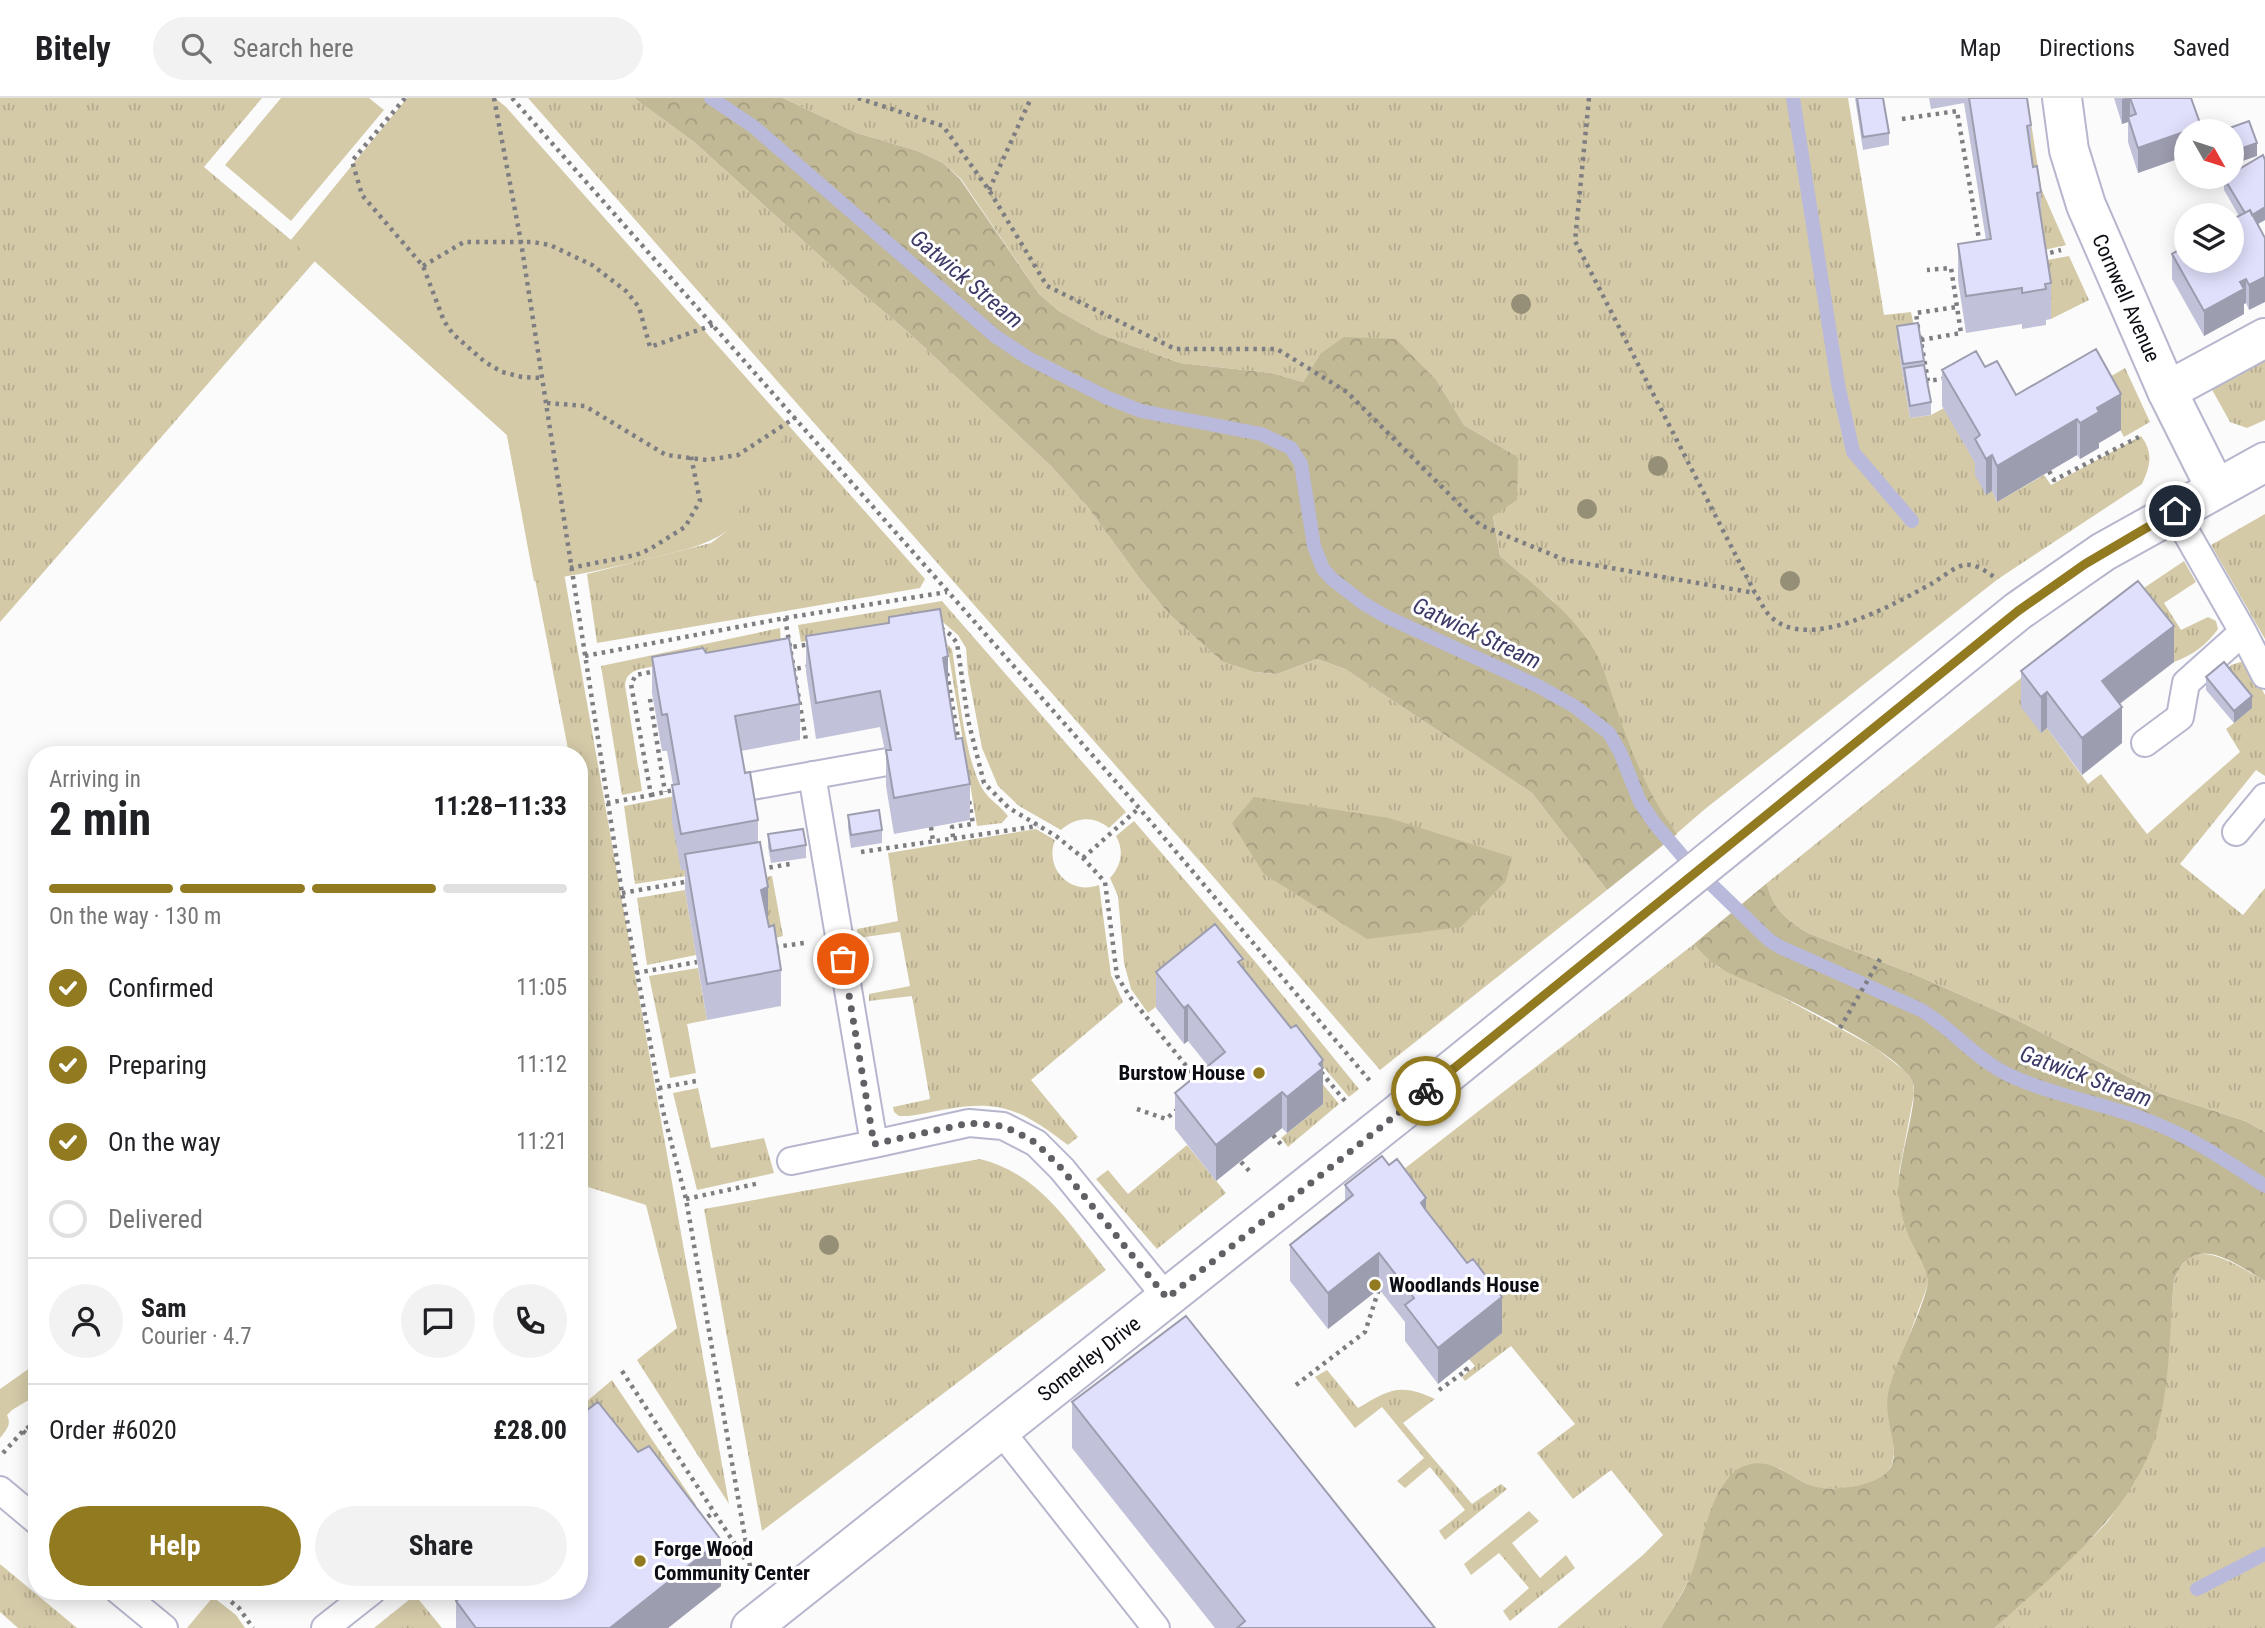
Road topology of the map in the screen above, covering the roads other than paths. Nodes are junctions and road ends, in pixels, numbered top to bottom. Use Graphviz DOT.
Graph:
graph roads {
  1 [pos="2062,98"];
  2 [pos="2265,338"];
  3 [pos="2173,403"];
  4 [pos="2265,462"];
  5 [pos="2216,489"];
  6 [pos="2175,511"];
  7 [pos="2243,632"];
  8 [pos="2265,675"];
  9 [pos="2145,743"];
  10 [pos="887,762"];
  11 [pos="812,775"];
  12 [pos="741,788"];
  13 [pos="2265,797"];
  14 [pos="2236,832"];
  15 [pos="874,1144"];
  16 [pos="791,1161"];
  17 [pos="1167,1298"];
  18 [pos="1000,1430"];
  19 [pos="0,1490"];
  20 [pos="28,1513"];
  21 [pos="130,1600"];
  22 [pos="361,1600"];
  23 [pos="758,1623"];
  24 [pos="163,1628"];
  25 [pos="325,1628"];
  26 [pos="1156,1628"];
  1 -- 3 [label="street, Cornwell Avenue"];
  2 -- 3 [label="street"];
  3 -- 5 [label="street, Cornwell Avenue"];
  4 -- 5 [label="street, Somerley Drive"];
  5 -- 6 [label="street, Somerley Drive"];
  6 -- 7 [label="lane"];
  6 -- 17 [label="street, Somerley Drive"];
  7 -- 8 [label="lane"];
  7 -- 9 [label="lane"];
  10 -- 11 [label="lane"];
  11 -- 12 [label="lane"];
  11 -- 15 [label="lane"];
  13 -- 14 [label="lane"];
  15 -- 16 [label="lane"];
  15 -- 17 [label="lane"];
  17 -- 18 [label="street, Somerley Drive"];
  18 -- 23 [label="street, Somerley Drive"];
  18 -- 26 [label="lane"];
  19 -- 20 [label="lane"];
  21 -- 24 [label="lane"];
  22 -- 25 [label="lane"];
}
